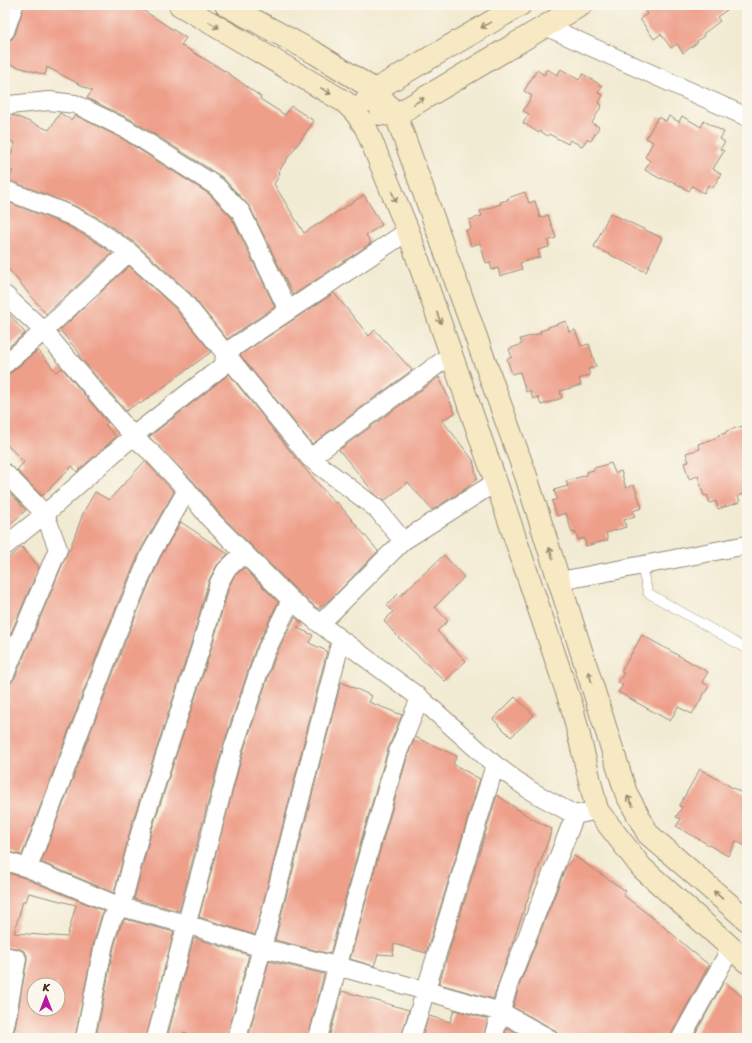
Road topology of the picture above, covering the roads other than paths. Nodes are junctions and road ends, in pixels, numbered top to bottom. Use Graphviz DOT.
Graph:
graph roads {
  1 [pos="14,5"];
  2 [pos="180,5"];
  3 [pos="226,5"];
  4 [pos="520,5"];
  5 [pos="581,5"];
  6 [pos="545,26"];
  7 [pos="5,31"];
  8 [pos="375,90"];
  9 [pos="5,104"];
  10 [pos="356,112"];
  11 [pos="396,116"];
  12 [pos="747,117"];
  13 [pos="5,190"];
  14 [pos="408,231"];
  15 [pos="129,252"];
  16 [pos="5,295"];
  17 [pos="288,310"];
  18 [pos="44,331"];
  19 [pos="225,353"];
  20 [pos="452,354"];
  21 [pos="5,364"];
  22 [pos="133,436"];
  23 [pos="310,458"];
  24 [pos="5,473"];
  25 [pos="496,482"];
  26 [pos="187,490"];
  27 [pos="45,514"];
  28 [pos="403,541"];
  29 [pos="747,545"];
  30 [pos="5,546"];
  31 [pos="244,553"];
  32 [pos="641,565"];
  33 [pos="560,581"];
  34 [pos="291,600"];
  35 [pos="320,624"];
  36 [pos="341,640"];
  37 [pos="747,649"];
  38 [pos="5,674"];
  39 [pos="420,698"];
  40 [pos="495,765"];
  41 [pos="597,810"];
  42 [pos="575,815"];
  43 [pos="5,861"];
  44 [pos="28,868"];
  45 [pos="120,907"];
  46 [pos="747,920"];
  47 [pos="186,924"];
  48 [pos="262,948"];
  49 [pos="739,955"];
  50 [pos="5,956"];
  51 [pos="337,966"];
  52 [pos="425,992"];
  53 [pos="501,1012"];
  54 [pos="5,1026"];
  55 [pos="85,1038"];
  56 [pos="156,1038"];
  57 [pos="237,1038"];
  58 [pos="318,1038"];
  59 [pos="410,1038"];
  60 [pos="493,1038"];
  61 [pos="548,1038"];
  62 [pos="681,1038"];
  1 -- 7 [label="street"];
  2 -- 10 [label="street, one-way"];
  3 -- 8 [label="street"];
  4 -- 8 [label="street, one-way"];
  5 -- 6 [label="street"];
  11 -- 6 [label="street, one-way"];
  6 -- 12 [label="street"];
  8 -- 10 [label="street"];
  8 -- 11 [label="street"];
  9 -- 17 [label="street"];
  10 -- 11 [label="street"];
  10 -- 14 [label="street, one-way"];
  33 -- 11 [label="street, one-way"];
  13 -- 15 [label="street"];
  14 -- 17 [label="street"];
  14 -- 20 [label="street, one-way"];
  15 -- 18 [label="street"];
  15 -- 19 [label="street"];
  16 -- 18 [label="street"];
  17 -- 19 [label="street"];
  18 -- 21 [label="street"];
  18 -- 22 [label="street"];
  19 -- 22 [label="street"];
  19 -- 23 [label="street"];
  20 -- 23 [label="street"];
  20 -- 25 [label="street"];
  22 -- 26 [label="street"];
  22 -- 27 [label="street"];
  23 -- 28 [label="street"];
  24 -- 27 [label="street"];
  25 -- 28 [label="street"];
  25 -- 41 [label="street"];
  26 -- 31 [label="street"];
  26 -- 44 [label="street"];
  27 -- 30 [label="street"];
  27 -- 38 [label="street"];
  28 -- 35 [label="street"];
  29 -- 32 [label="street"];
  31 -- 34 [label="street"];
  31 -- 45 [label="street"];
  32 -- 33 [label="street"];
  32 -- 37 [label="lane"];
  46 -- 33 [label="street, one-way"];
  34 -- 35 [label="street"];
  34 -- 47 [label="street"];
  35 -- 36 [label="street"];
  36 -- 39 [label="street"];
  36 -- 48 [label="street"];
  39 -- 40 [label="street"];
  39 -- 51 [label="street"];
  40 -- 42 [label="street"];
  40 -- 52 [label="street"];
  41 -- 42 [label="street"];
  41 -- 49 [label="street"];
  42 -- 53 [label="street"];
  43 -- 44 [label="street"];
  44 -- 45 [label="street"];
  45 -- 47 [label="street"];
  45 -- 55 [label="street"];
  47 -- 48 [label="street"];
  47 -- 56 [label="street"];
  48 -- 51 [label="street"];
  48 -- 57 [label="street"];
  49 -- 62 [label="street"];
  50 -- 54 [label="street"];
  51 -- 52 [label="street"];
  51 -- 58 [label="street"];
  52 -- 53 [label="street"];
  52 -- 59 [label="street"];
  53 -- 60 [label="street"];
  53 -- 61 [label="street"];
}
